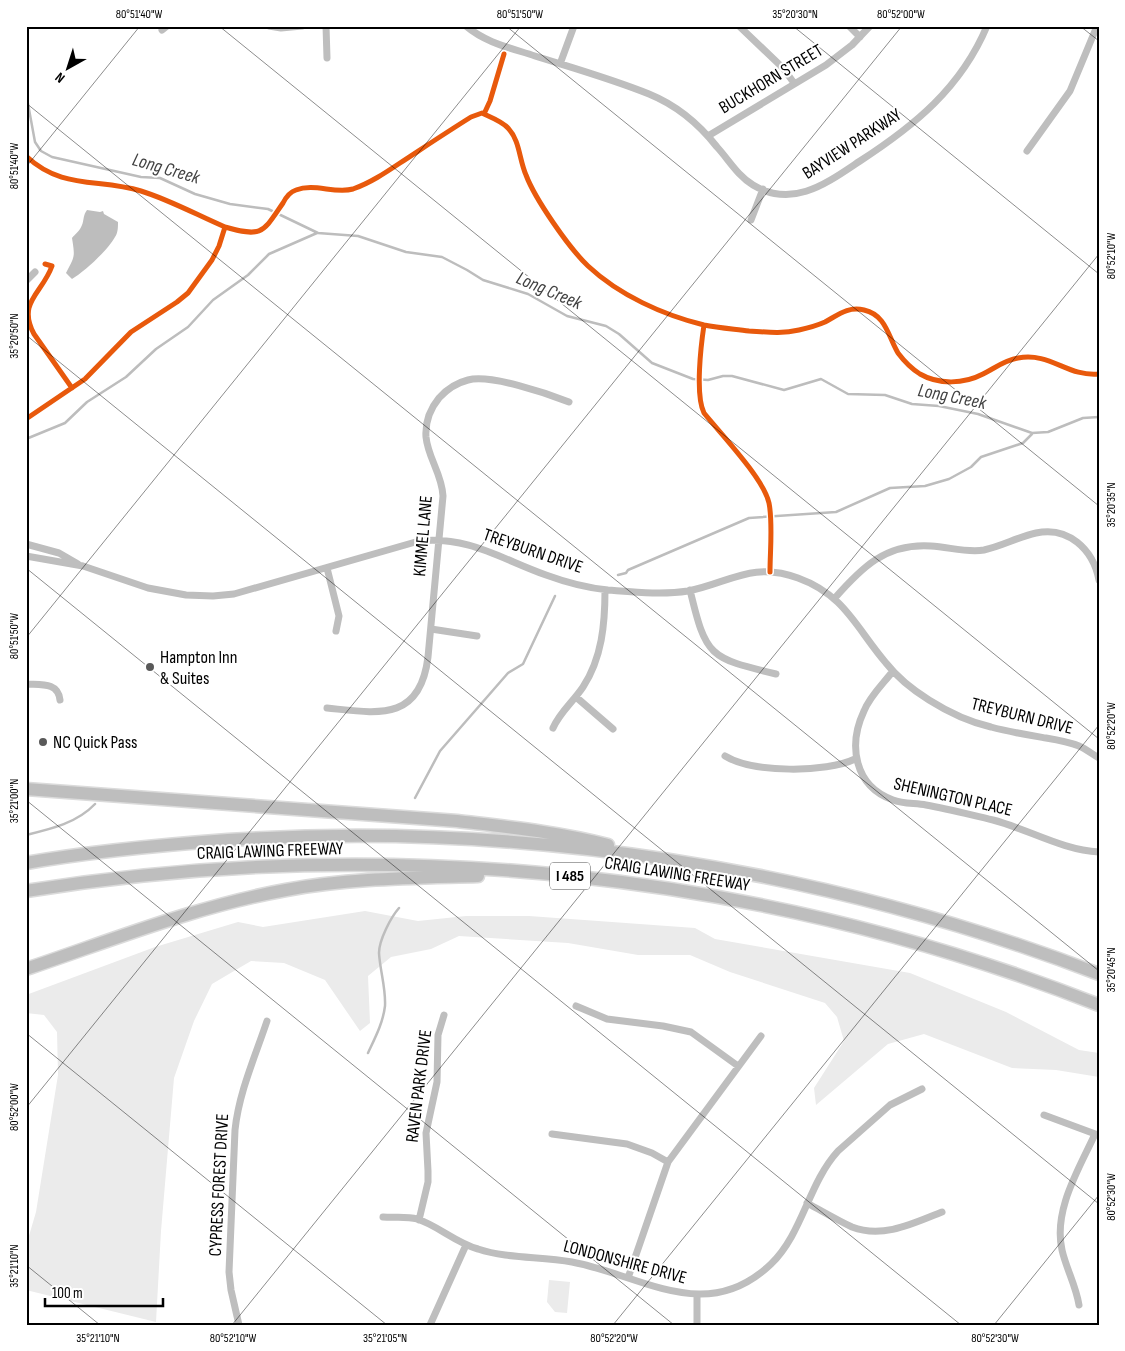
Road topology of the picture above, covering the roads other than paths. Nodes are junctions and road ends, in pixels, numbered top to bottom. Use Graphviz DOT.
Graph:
graph roads {
  1 [pos="269,26"];
  2 [pos="302,26"];
  3 [pos="326,26"];
  4 [pos="466,26"];
  5 [pos="574,26"];
  6 [pos="739,26"];
  7 [pos="849,26"];
  8 [pos="870,26"];
  9 [pos="987,26"];
  10 [pos="1097,26"];
  11 [pos="860,37"];
  12 [pos="327,58"];
  13 [pos="560,64"];
  14 [pos="794,83"];
  15 [pos="708,136"];
  16 [pos="1027,151"];
  17 [pos="763,190"];
  18 [pos="752,220"];
  19 [pos="35,272"];
  20 [pos="26,281"];
  21 [pos="569,402"];
  22 [pos="438,540"];
  23 [pos="26,544"];
  24 [pos="26,556"];
  25 [pos="83,566"];
  26 [pos="327,568"];
  27 [pos="1099,580"];
  28 [pos="605,590"];
  29 [pos="690,590"];
  30 [pos="834,598"];
  31 [pos="431,629"];
  32 [pos="336,631"];
  33 [pos="477,636"];
  34 [pos="893,671"];
  35 [pos="776,674"];
  36 [pos="26,684"];
  37 [pos="576,697"];
  38 [pos="60,700"];
  39 [pos="327,708"];
  40 [pos="553,728"];
  41 [pos="613,730"];
  42 [pos="725,756"];
  43 [pos="1099,758"];
  44 [pos="855,759"];
  45 [pos="26,788"];
  46 [pos="1099,852"];
  47 [pos="651,857"];
  48 [pos="26,863"];
  49 [pos="550,874"];
  50 [pos="26,892"];
  51 [pos="26,969"];
  52 [pos="1099,974"];
  53 [pos="1099,1004"];
  54 [pos="576,1006"];
  55 [pos="444,1015"];
  56 [pos="267,1021"];
  57 [pos="761,1036"];
  58 [pos="738,1066"];
  59 [pos="922,1089"];
  60 [pos="1044,1115"];
  61 [pos="552,1134"];
  62 [pos="1097,1135"];
  63 [pos="668,1162"];
  64 [pos="807,1203"];
  65 [pos="942,1212"];
  66 [pos="383,1217"];
  67 [pos="419,1220"];
  68 [pos="466,1245"];
  69 [pos="628,1278"];
  70 [pos="697,1295"];
  71 [pos="1079,1305"];
  72 [pos="240,1325"];
  73 [pos="430,1325"];
  74 [pos="697,1325"];
  1 -- 2 [label="street"];
  3 -- 12 [label="street"];
  4 -- 13 [label="street, BAYVIEW PARKWAY"];
  5 -- 13 [label="street"];
  6 -- 14 [label="street"];
  7 -- 11 [label="street"];
  8 -- 11 [label="street, BUCKHORN STREET"];
  9 -- 17 [label="street, BAYVIEW PARKWAY"];
  10 -- 16 [label="street"];
  11 -- 14 [label="street, BUCKHORN STREET"];
  13 -- 15 [label="street, BAYVIEW PARKWAY"];
  14 -- 15 [label="street, BUCKHORN STREET"];
  15 -- 17 [label="street, BAYVIEW PARKWAY"];
  17 -- 18 [label="street"];
  19 -- 20 [label="street"];
  21 -- 22 [label="street, KIMMEL LANE"];
  22 -- 26 [label="street, TREYBURN DRIVE"];
  22 -- 28 [label="street, TREYBURN DRIVE"];
  22 -- 31 [label="street, KIMMEL LANE"];
  23 -- 25 [label="street, TREYBURN DRIVE"];
  24 -- 25 [label="street, TREYBURN DRIVE"];
  25 -- 26 [label="street, TREYBURN DRIVE"];
  26 -- 32 [label="street"];
  27 -- 30 [label="street"];
  28 -- 29 [label="street, TREYBURN DRIVE"];
  28 -- 37 [label="street"];
  29 -- 30 [label="street, TREYBURN DRIVE"];
  29 -- 35 [label="street"];
  30 -- 34 [label="street, TREYBURN DRIVE"];
  31 -- 33 [label="street"];
  31 -- 39 [label="street, KIMMEL LANE"];
  34 -- 43 [label="street, TREYBURN DRIVE"];
  34 -- 44 [label="street"];
  36 -- 38 [label="street"];
  37 -- 40 [label="street"];
  37 -- 41 [label="street"];
  42 -- 44 [label="street"];
  44 -- 46 [label="street, SHENINGTON PLACE"];
  45 -- 47 [label="highway"];
  47 -- 48 [label="highway, CRAIG LAWING FREEWAY / I 485"];
  47 -- 52 [label="highway, CRAIG LAWING FREEWAY / I 485"];
  49 -- 50 [label="highway, CRAIG LAWING FREEWAY / I 485"];
  49 -- 51 [label="highway"];
  49 -- 53 [label="highway, CRAIG LAWING FREEWAY / I 485"];
  54 -- 58 [label="street"];
  55 -- 67 [label="street, RAVEN PARK DRIVE"];
  56 -- 72 [label="street, CYPRESS FOREST DRIVE"];
  57 -- 58 [label="street"];
  58 -- 63 [label="street"];
  59 -- 64 [label="street, LONDONSHIRE DRIVE"];
  60 -- 62 [label="street"];
  61 -- 63 [label="street"];
  62 -- 71 [label="street"];
  63 -- 69 [label="street"];
  64 -- 65 [label="street"];
  64 -- 70 [label="street, LONDONSHIRE DRIVE"];
  66 -- 67 [label="street, LONDONSHIRE DRIVE"];
  67 -- 68 [label="street, LONDONSHIRE DRIVE"];
  68 -- 69 [label="street, LONDONSHIRE DRIVE"];
  68 -- 73 [label="street"];
  69 -- 70 [label="street, LONDONSHIRE DRIVE"];
  70 -- 74 [label="street"];
}
